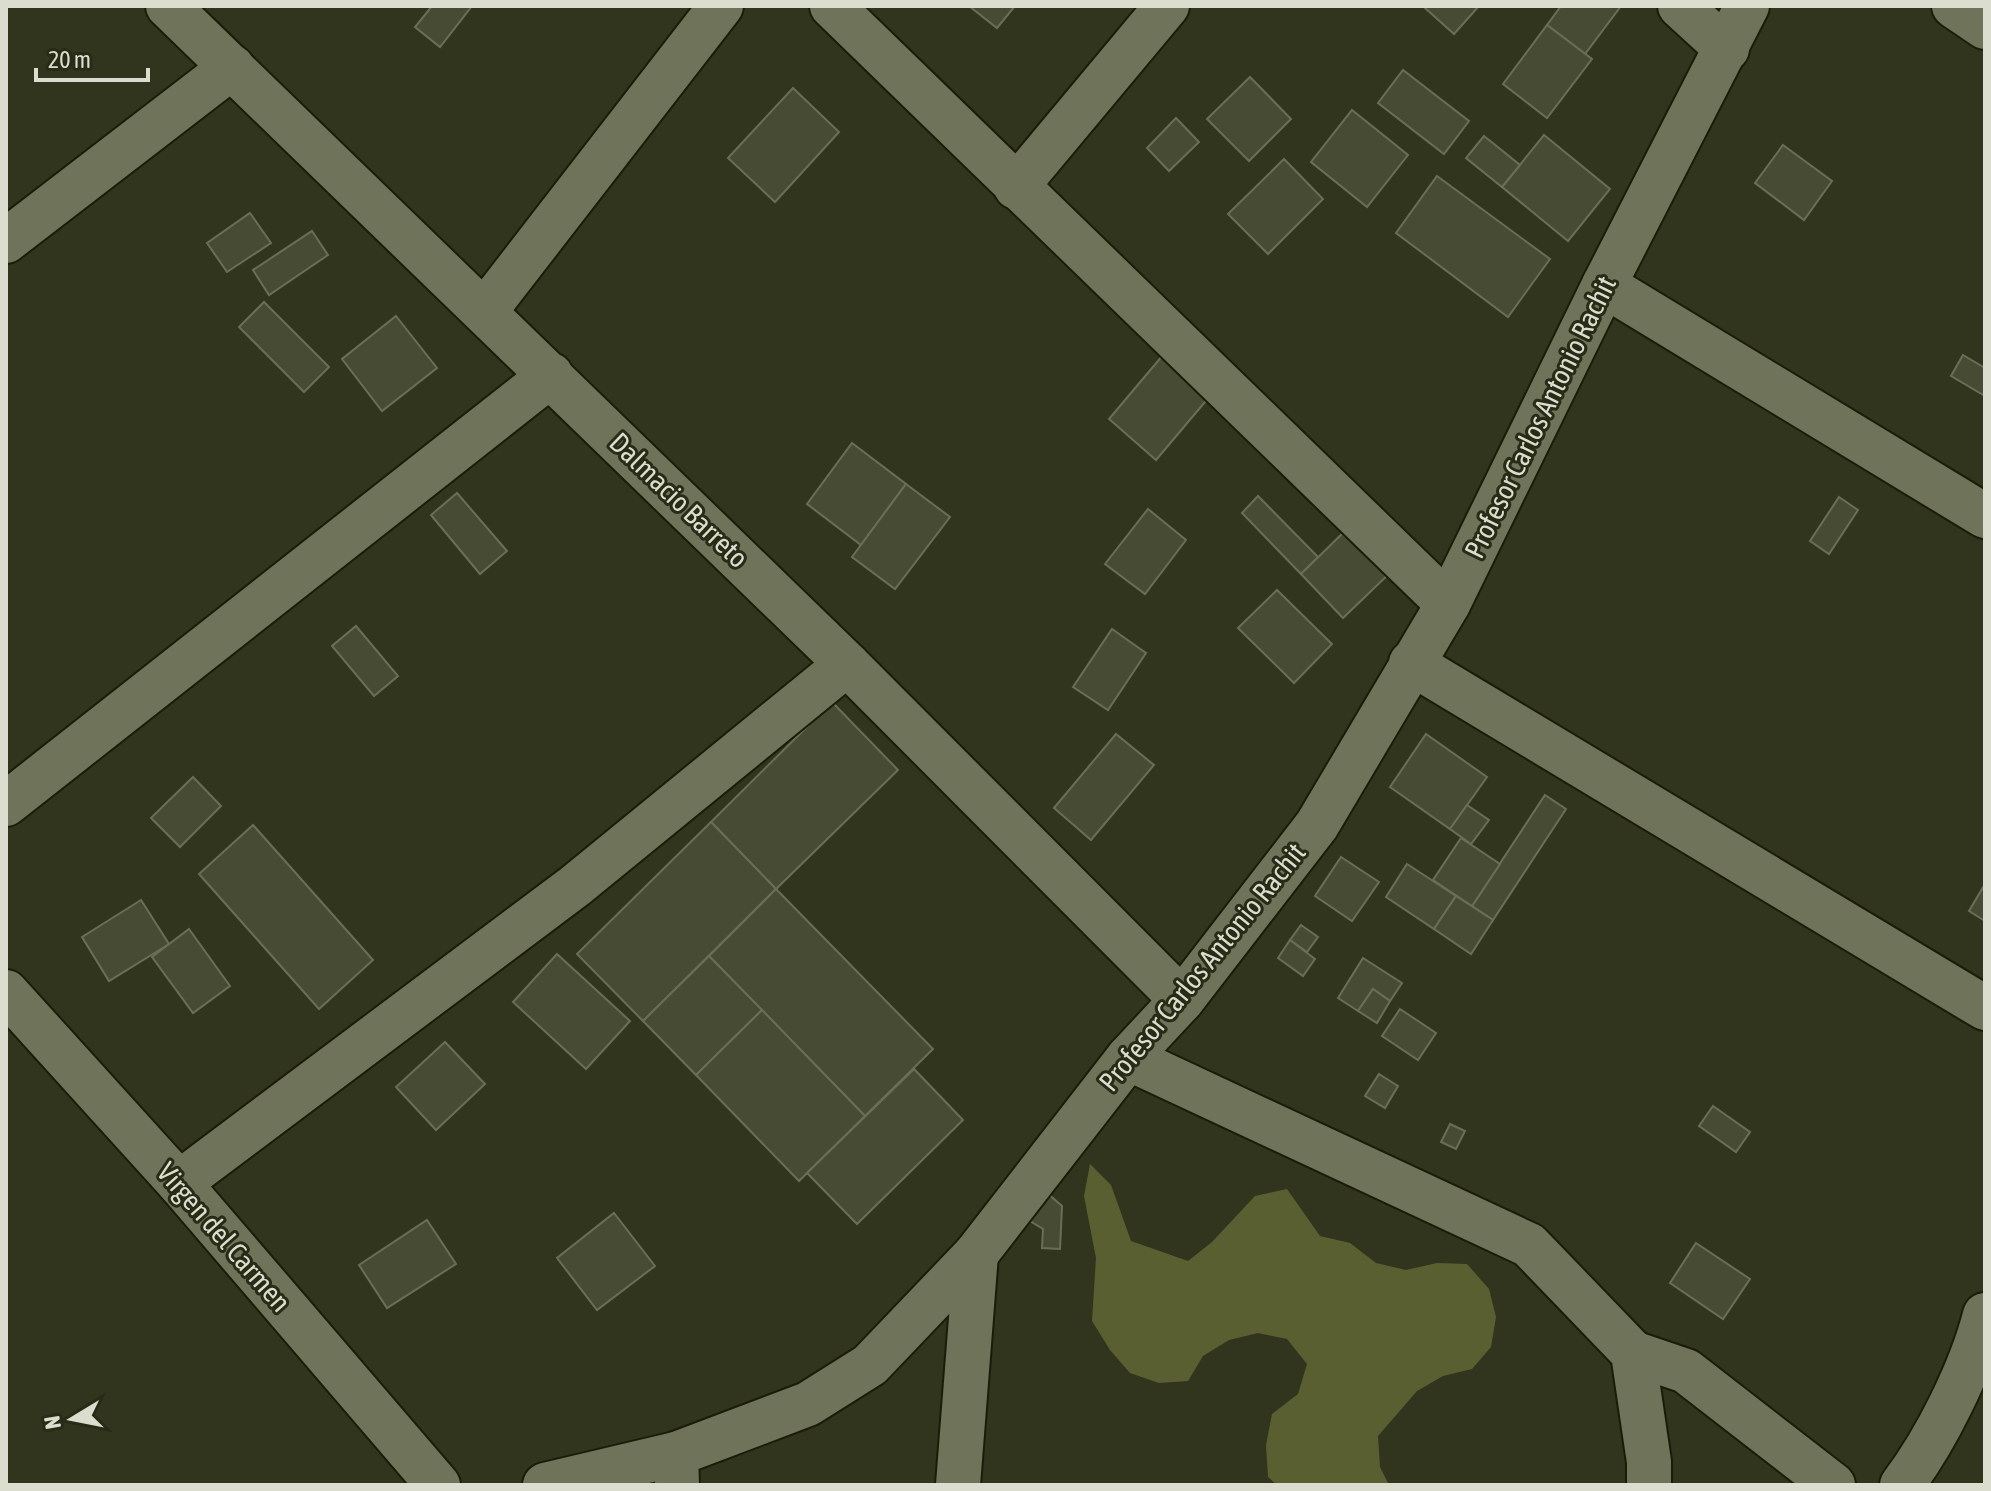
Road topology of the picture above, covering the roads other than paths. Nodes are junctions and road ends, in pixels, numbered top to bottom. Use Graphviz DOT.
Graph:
graph roads {
  1 [pos="168,6"];
  2 [pos="721,6"];
  3 [pos="832,6"];
  4 [pos="1167,6"];
  5 [pos="1680,6"];
  6 [pos="1747,6"];
  7 [pos="1954,6"];
  8 [pos="1985,27"];
  9 [pos="1727,49"];
  10 [pos="232,67"];
  11 [pos="1016,187"];
  12 [pos="6,241"];
  13 [pos="1604,285"];
  14 [pos="485,311"];
  15 [pos="551,375"];
  16 [pos="1985,516"];
  17 [pos="1448,604"];
  18 [pos="1411,663"];
  19 [pos="847,664"];
  20 [pos="6,804"];
  21 [pos="6,992"];
  22 [pos="1182,1000"];
  23 [pos="1985,1008"];
  24 [pos="1128,1058"];
  25 [pos="179,1183"];
  26 [pos="976,1254"];
  27 [pos="1985,1315"];
  28 [pos="1633,1353"];
  29 [pos="677,1469"];
  30 [pos="438,1485"];
  31 [pos="545,1485"];
  32 [pos="958,1485"];
  33 [pos="1649,1485"];
  34 [pos="1833,1485"];
  35 [pos="1902,1485"];
  1 -- 10 [label="street, Dalmacio Barreto"];
  2 -- 14 [label="street"];
  3 -- 11 [label="street"];
  4 -- 11 [label="street"];
  5 -- 9 [label="street"];
  6 -- 9 [label="street, Profesor Carlos Antonio Rachit"];
  7 -- 8 [label="street"];
  9 -- 13 [label="street, Profesor Carlos Antonio Rachit"];
  10 -- 12 [label="street"];
  10 -- 14 [label="street, Dalmacio Barreto"];
  11 -- 17 [label="street"];
  13 -- 16 [label="street"];
  13 -- 17 [label="street, Profesor Carlos Antonio Rachit"];
  14 -- 15 [label="street, Dalmacio Barreto"];
  15 -- 19 [label="street, Dalmacio Barreto"];
  15 -- 20 [label="street"];
  17 -- 18 [label="street, Profesor Carlos Antonio Rachit"];
  18 -- 22 [label="street, Profesor Carlos Antonio Rachit"];
  18 -- 23 [label="street"];
  19 -- 22 [label="street, Dalmacio Barreto"];
  19 -- 25 [label="street"];
  21 -- 25 [label="street, Virgen del Carmen"];
  22 -- 24 [label="street, Profesor Carlos Antonio Rachit"];
  24 -- 26 [label="street, Profesor Carlos Antonio Rachit"];
  24 -- 28 [label="street"];
  25 -- 30 [label="street, Virgen del Carmen"];
  26 -- 29 [label="street, Profesor Carlos Antonio Rachit"];
  26 -- 32 [label="street"];
  27 -- 35 [label="street"];
  28 -- 33 [label="street"];
  28 -- 34 [label="street"];
  29 -- 31 [label="street, Profesor Carlos Antonio Rachit"];
}
